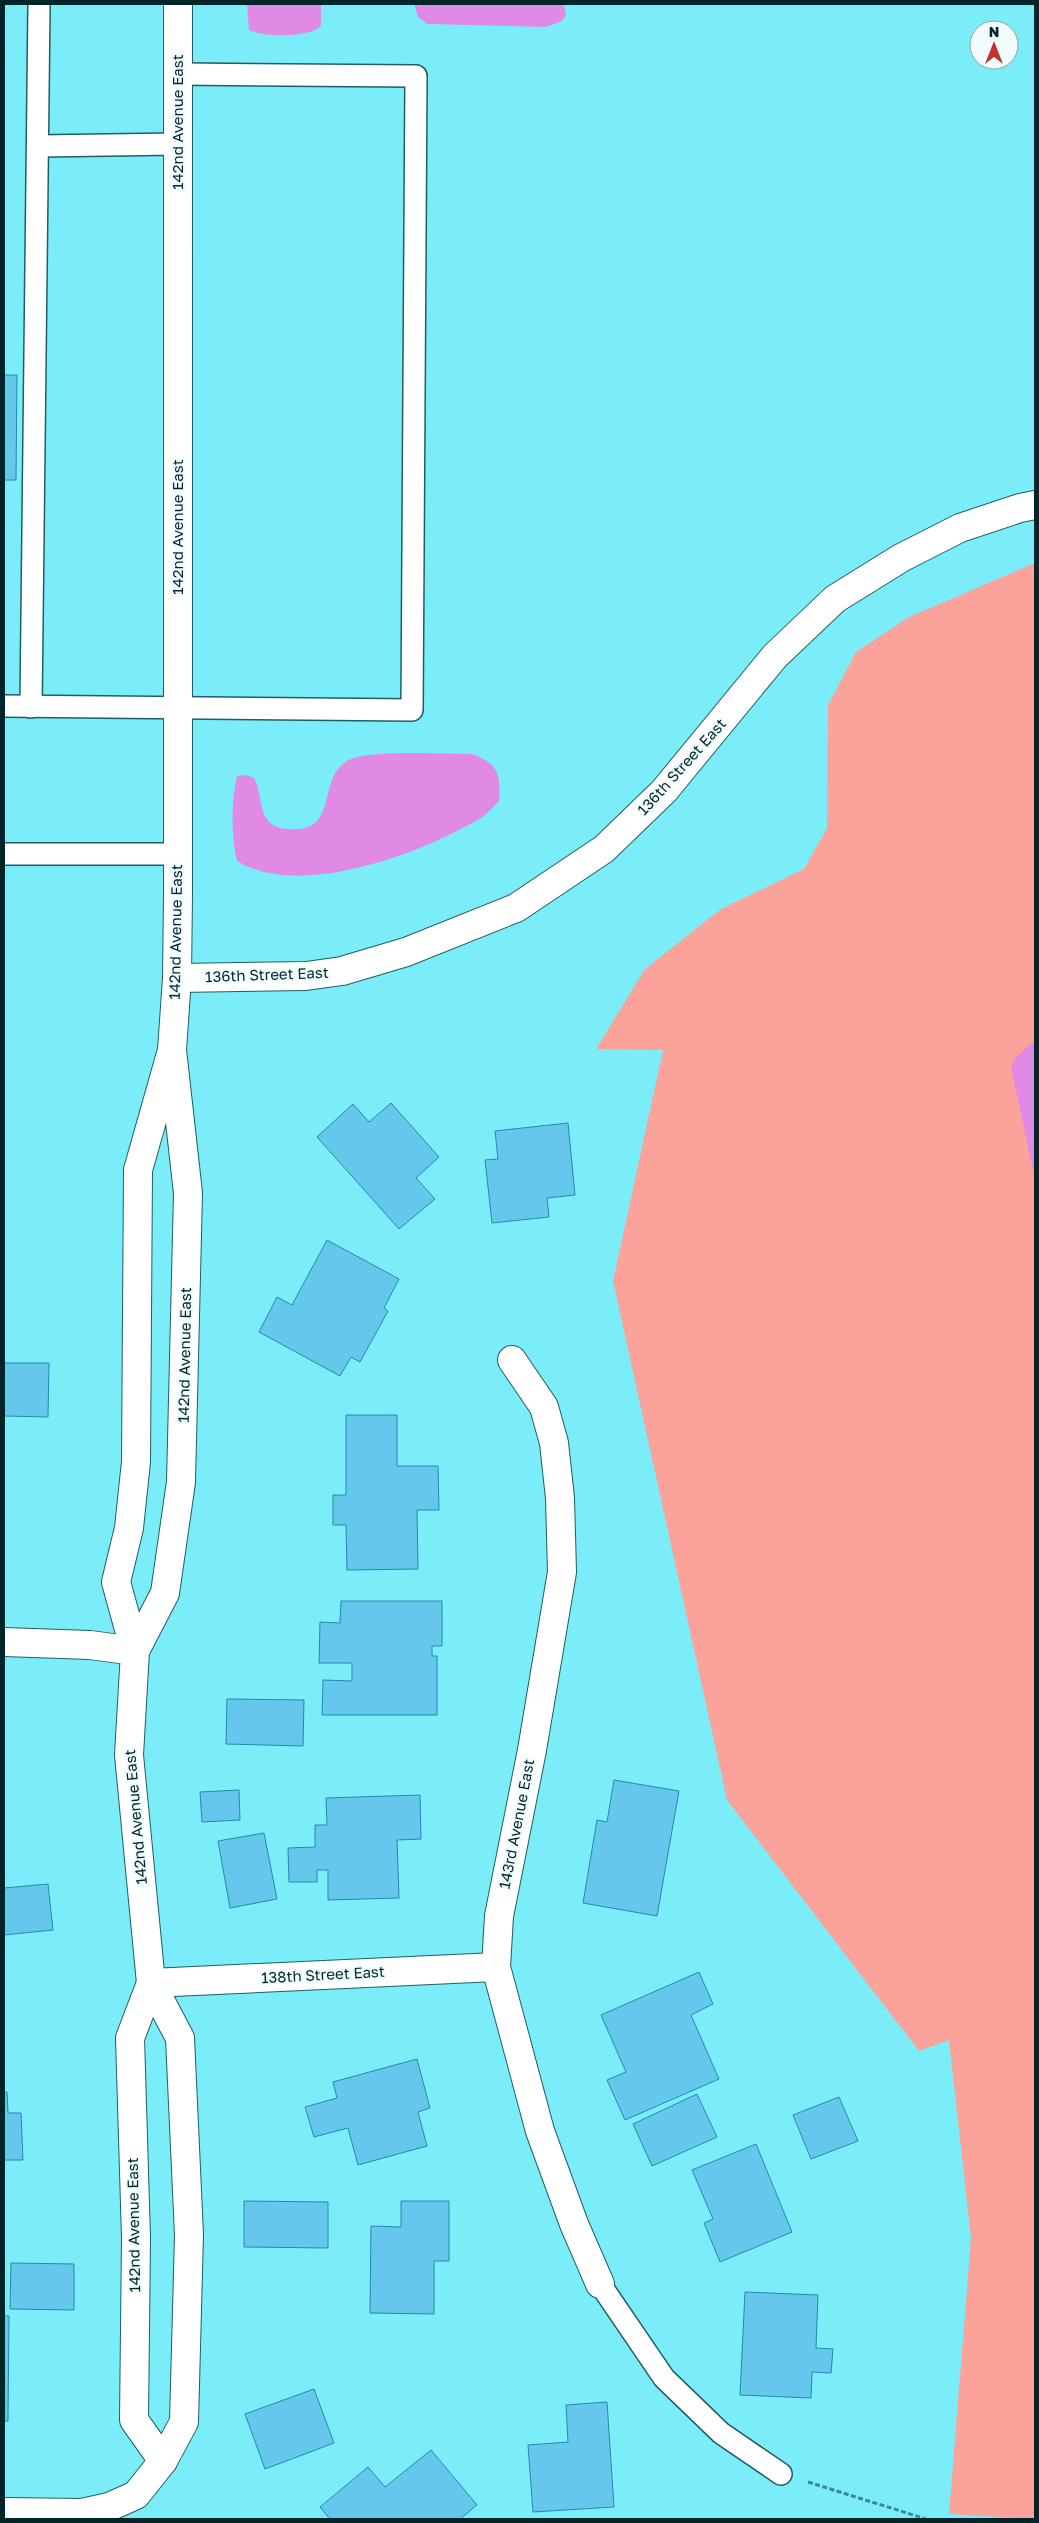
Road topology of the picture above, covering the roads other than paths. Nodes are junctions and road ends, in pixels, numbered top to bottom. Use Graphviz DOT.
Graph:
graph roads {
  1 [pos="39,4"];
  2 [pos="178,4"];
  3 [pos="178,74"];
  4 [pos="178,144"];
  5 [pos="38,146"];
  6 [pos="1035,505"];
  7 [pos="4,706"];
  8 [pos="31,706"];
  9 [pos="178,708"];
  10 [pos="4,854"];
  11 [pos="178,854"];
  12 [pos="177,978"];
  13 [pos="172,1050"];
  14 [pos="512,1360"];
  15 [pos="4,1642"];
  16 [pos="134,1651"];
  17 [pos="496,1967"];
  18 [pos="151,1983"];
  19 [pos="600,2284"];
  20 [pos="163,2461"];
  21 [pos="782,2474"];
  22 [pos="4,2512"];
  1 -- 5 [label="lane"];
  2 -- 3 [label="street, 142nd Avenue East"];
  3 -- 4 [label="street, 142nd Avenue East"];
  3 -- 9 [label="lane"];
  4 -- 5 [label="lane"];
  4 -- 9 [label="street, 142nd Avenue East"];
  5 -- 8 [label="lane"];
  6 -- 12 [label="street, 136th Street East"];
  7 -- 8 [label="lane"];
  8 -- 9 [label="lane"];
  9 -- 11 [label="street, 142nd Avenue East"];
  10 -- 11 [label="lane"];
  11 -- 12 [label="street, 142nd Avenue East"];
  12 -- 13 [label="street, 142nd Avenue East"];
  13 -- 16 [label="street, 142nd Avenue East"];
  13 -- 16 [label="street, 142nd Avenue East"];
  14 -- 17 [label="street, 143rd Avenue East"];
  15 -- 16 [label="street"];
  16 -- 18 [label="street, 142nd Avenue East"];
  17 -- 18 [label="street, 138th Street East"];
  17 -- 19 [label="street, 143rd Avenue East"];
  18 -- 20 [label="street, 142nd Avenue East"];
  18 -- 20 [label="street, 142nd Avenue East"];
  19 -- 21 [label="lane"];
  20 -- 22 [label="street, 142nd Avenue East"];
}
